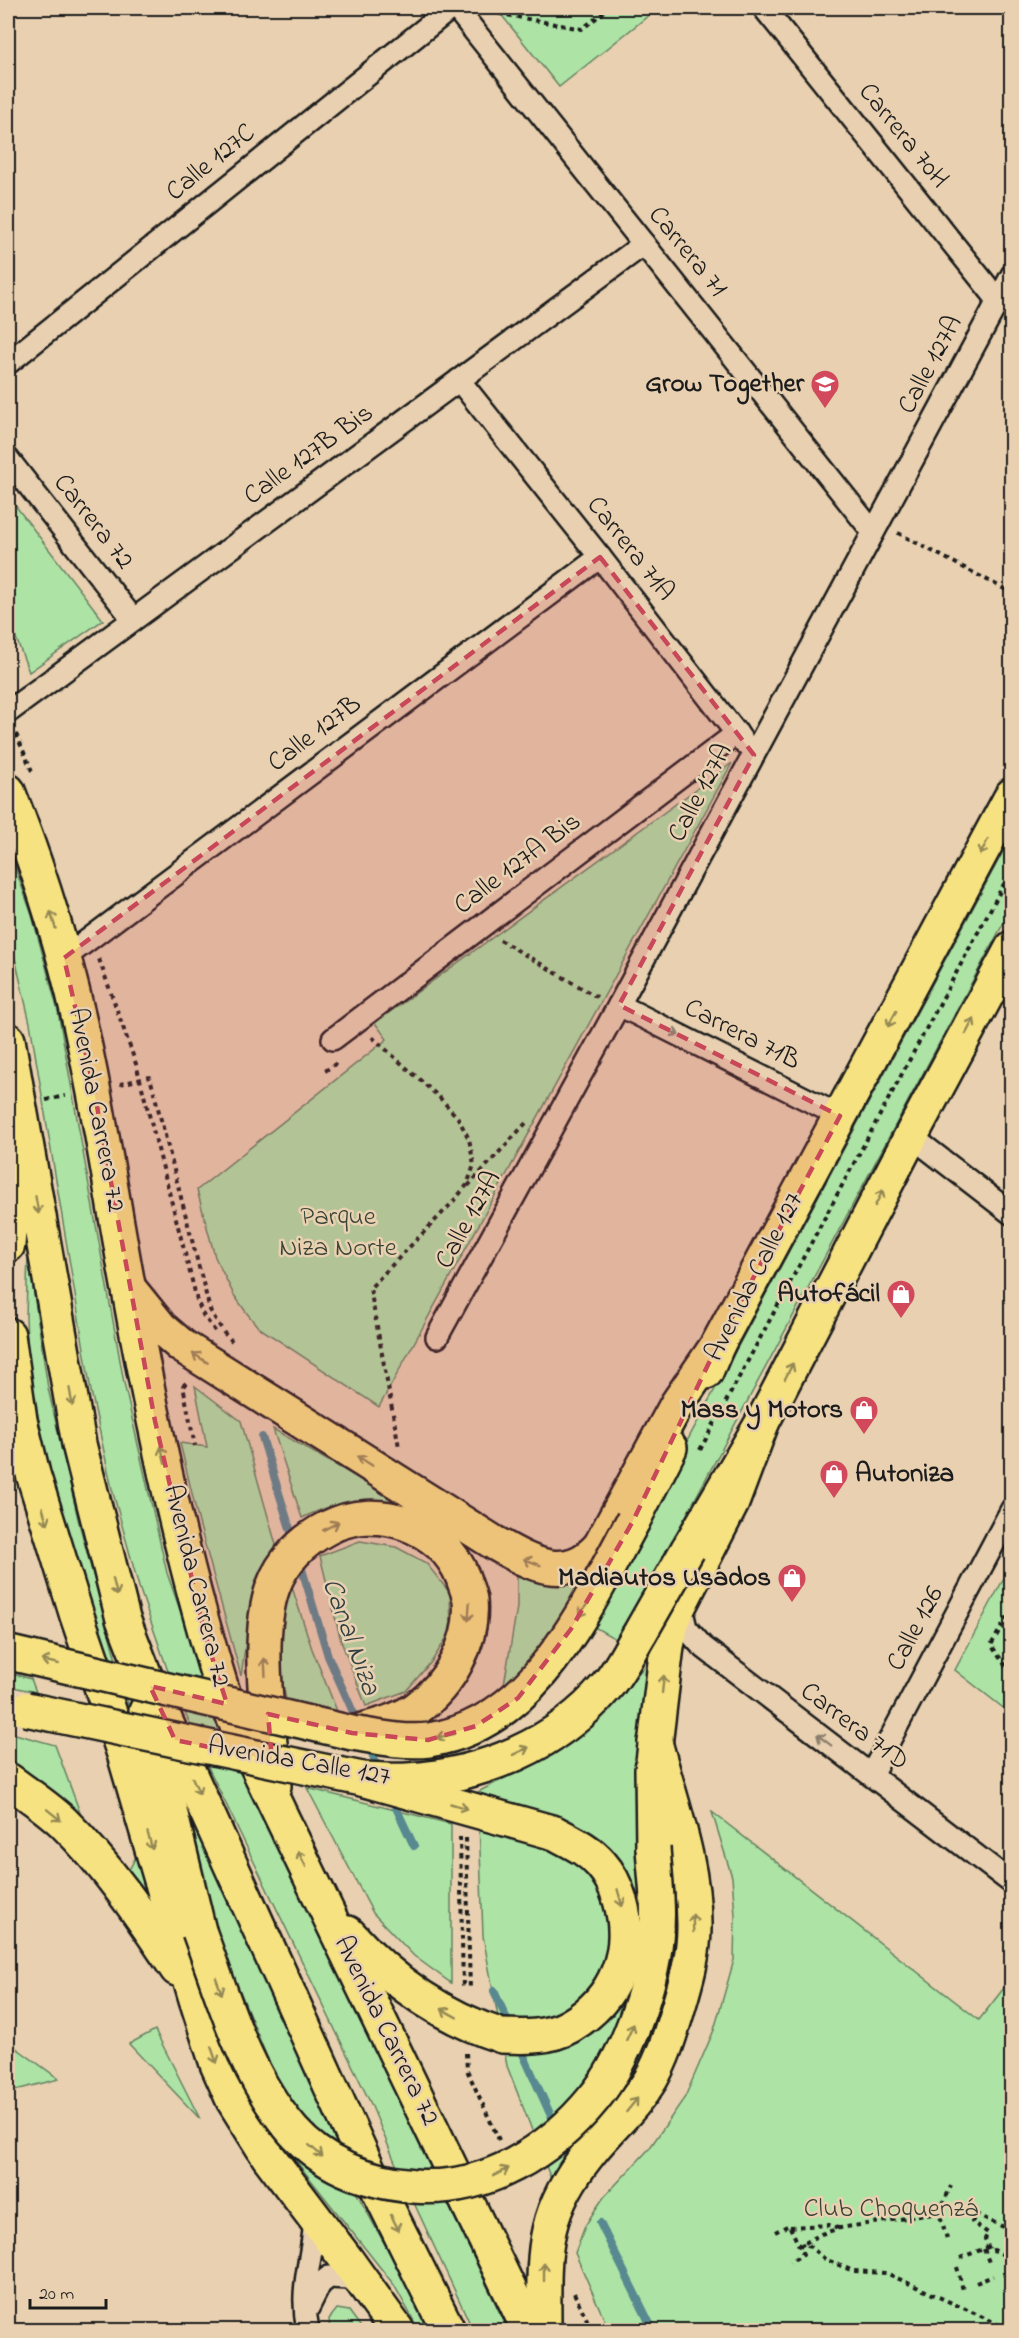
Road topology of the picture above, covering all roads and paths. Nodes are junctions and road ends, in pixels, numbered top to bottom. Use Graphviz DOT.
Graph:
graph roads {
  1 [pos="451,8"];
  2 [pos="456,8"];
  3 [pos="609,8"];
  4 [pos="764,8"];
  5 [pos="478,10"];
  6 [pos="644,244"];
  7 [pos="1011,275"];
  8 [pos="998,300"];
  9 [pos="8,363"];
  10 [pos="459,380"];
  11 [pos="8,459"];
  12 [pos="873,532"];
  13 [pos="898,533"];
  14 [pos="600,557"];
  15 [pos="1011,592"];
  16 [pos="133,620"];
  17 [pos="8,712"];
  18 [pos="737,734"];
  19 [pos="754,755"];
  20 [pos="8,791"];
  21 [pos="1011,795"];
  22 [pos="500,940"];
  23 [pos="1011,948"];
  24 [pos="64,957"];
  25 [pos="598,998"];
  26 [pos="619,1005"];
  27 [pos="8,1040"];
  28 [pos="362,1043"];
  29 [pos="338,1048"];
  30 [pos="325,1071"];
  31 [pos="19,1106"];
  32 [pos="840,1116"];
  33 [pos="911,1136"];
  34 [pos="1011,1214"];
  35 [pos="8,1245"];
  36 [pos="128,1286"];
  37 [pos="8,1335"];
  38 [pos="437,1337"];
  39 [pos="220,1338"];
  40 [pos="718,1344"];
  41 [pos="236,1345"];
  42 [pos="188,1380"];
  43 [pos="762,1423"];
  44 [pos="8,1426"];
  45 [pos="195,1446"];
  46 [pos="390,1448"];
  47 [pos="33,1474"];
  48 [pos="1011,1509"];
  49 [pos="680,1603"];
  50 [pos="1011,1609"];
  51 [pos="123,1619"];
  52 [pos="9,1652"];
  53 [pos="1011,1675"];
  54 [pos="17,1707"];
  55 [pos="352,1733"];
  56 [pos="655,1742"];
  57 [pos="871,1775"];
  58 [pos="362,1779"];
  59 [pos="8,1780"];
  60 [pos="276,1809"];
  61 [pos="1011,1883"];
  62 [pos="327,1910"];
  63 [pos="196,1999"];
  64 [pos="951,2186"];
  65 [pos="939,2213"];
  66 [pos="315,2220"];
  67 [pos="790,2227"];
  68 [pos="840,2228"];
  69 [pos="1011,2231"];
  70 [pos="775,2232"];
  71 [pos="947,2239"];
  72 [pos="802,2245"];
  73 [pos="986,2248"];
  74 [pos="960,2258"];
  75 [pos="1011,2259"];
  76 [pos="790,2262"];
  77 [pos="990,2265"];
  78 [pos="1011,2265"];
  79 [pos="957,2267"];
  80 [pos="1005,2267"];
  81 [pos="1004,2274"];
  82 [pos="993,2276"];
  83 [pos="976,2283"];
  84 [pos="1011,2285"];
  85 [pos="963,2290"];
  86 [pos="371,2293"];
  87 [pos="307,2324"];
  88 [pos="397,2331"];
  89 [pos="448,2331"];
  90 [pos="529,2331"];
  91 [pos="544,2331"];
  92 [pos="1004,2331"];
  1 -- 9 [label="street, Calle 127C"];
  2 -- 6 [label="street, Carrera 71"];
  3 -- 5 [label="path"];
  4 -- 8 [label="street, Carrera 70H"];
  6 -- 10 [label="street, Calle 127B Bis"];
  6 -- 12 [label="street, Carrera 71"];
  7 -- 8 [label="street, Calle 127A"];
  8 -- 12 [label="street, Calle 127A"];
  10 -- 14 [label="street, Carrera 71A"];
  10 -- 16 [label="street, Calle 127B Bis"];
  11 -- 16 [label="street, Carrera 72"];
  12 -- 19 [label="street, Calle 127A"];
  13 -- 15 [label="path"];
  14 -- 18 [label="street, Carrera 71A"];
  14 -- 24 [label="street, Calle 127B"];
  16 -- 17 [label="street, Calle 127B Bis"];
  18 -- 19 [label="street, Carrera 71A"];
  18 -- 29 [label="street, Calle 127A Bis"];
  19 -- 26 [label="street, Calle 127A"];
  24 -- 20 [label="main road, Avenida Carrera 72, one-way"];
  21 -- 32 [label="main road, Avenida Calle 127, one-way"];
  22 -- 25 [label="path"];
  33 -- 23 [label="main road, Avenida Calle 127, one-way"];
  24 -- 36 [label="main road, Avenida Carrera 72"];
  26 -- 32 [label="street, Carrera 71B, one-way"];
  26 -- 38 [label="street, Calle 127A"];
  27 -- 31 [label="main road"];
  28 -- 46 [label="path"];
  29 -- 30 [label="path"];
  31 -- 35 [label="main road"];
  31 -- 51 [label="main road, one-way"];
  32 -- 40 [label="main road, Avenida Calle 127"];
  33 -- 34 [label="street"];
  43 -- 33 [label="main road, Avenida Calle 127, one-way"];
  40 -- 36 [label="main road, one-way"];
  60 -- 36 [label="main road, Avenida Carrera 72, one-way"];
  37 -- 47 [label="main road"];
  39 -- 41 [label="path"];
  40 -- 55 [label="main road, Avenida Calle 127, one-way, bridge"];
  42 -- 45 [label="path"];
  43 -- 49 [label="main road"];
  58 -- 43 [label="main road, Avenida Calle 127, one-way, bridge"];
  44 -- 47 [label="main road"];
  47 -- 63 [label="main road, one-way"];
  48 -- 57 [label="street, Calle 126"];
  56 -- 49 [label="main road, one-way"];
  57 -- 49 [label="street, Carrera 71D, one-way"];
  50 -- 53 [label="path"];
  51 -- 56 [label="main road, one-way, bridge"];
  51 -- 89 [label="main road, one-way"];
  55 -- 52 [label="main road, Avenida Calle 127, one-way, bridge"];
  54 -- 58 [label="main road, Avenida Calle 127, bridge"];
  60 -- 55 [label="main road, one-way"];
  91 -- 56 [label="main road, one-way"];
  57 -- 61 [label="street, Carrera 71D"];
  58 -- 62 [label="main road, one-way, bridge"];
  59 -- 63 [label="main road, one-way"];
  62 -- 60 [label="main road, Avenida Carrera 72, one-way"];
  62 -- 90 [label="main road, Avenida Carrera 72"];
  63 -- 66 [label="main road, one-way"];
  64 -- 65 [label="path"];
  65 -- 68 [label="path"];
  65 -- 71 [label="path"];
  66 -- 86 [label="main road"];
  66 -- 87 [label="street"];
  67 -- 68 [label="path"];
  67 -- 70 [label="path"];
  67 -- 72 [label="path"];
  68 -- 72 [label="path"];
  69 -- 73 [label="path"];
  72 -- 76 [label="path"];
  72 -- 92 [label="path"];
  73 -- 74 [label="path"];
  73 -- 75 [label="path"];
  73 -- 77 [label="path"];
  78 -- 80 [label="path"];
  79 -- 85 [label="path"];
  81 -- 84 [label="path"];
  82 -- 83 [label="path"];
  86 -- 87 [label="street"];
  86 -- 88 [label="main road"];
}
